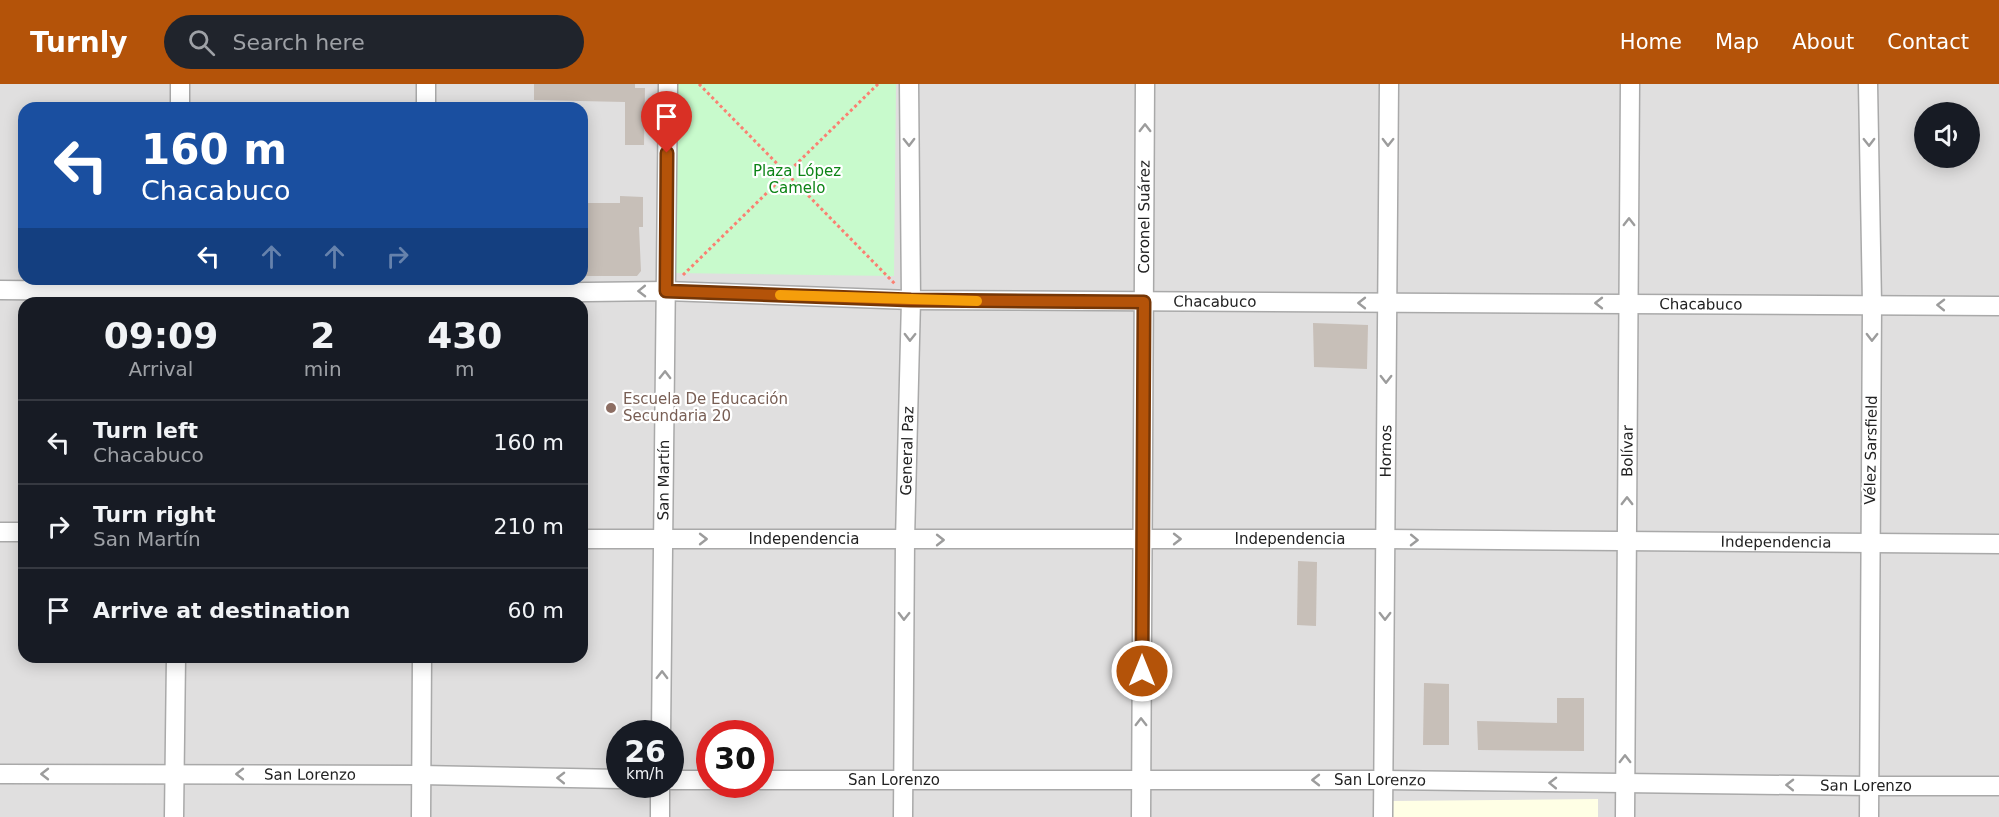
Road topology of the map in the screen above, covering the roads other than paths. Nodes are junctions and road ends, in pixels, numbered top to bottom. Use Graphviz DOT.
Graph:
graph roads {
  1 [pos="180,84"];
  2 [pos="426,84"];
  3 [pos="668,84"];
  4 [pos="909,84"];
  5 [pos="1145,84"];
  6 [pos="1389,84"];
  7 [pos="1630,84"];
  8 [pos="1868,84"];
  9 [pos="180,102"];
  10 [pos="426,102"];
  11 [pos="0,290"];
  12 [pos="178,291"];
  13 [pos="666,291"];
  14 [pos="425,292"];
  15 [pos="911,300"];
  16 [pos="1144,302"];
  17 [pos="1387,303"];
  18 [pos="1628,303"];
  19 [pos="1872,304"];
  20 [pos="1999,306"];
  21 [pos="0,532"];
  22 [pos="18,532"];
  23 [pos="588,539"];
  24 [pos="664,539"];
  25 [pos="1143,539"];
  26 [pos="1385,539"];
  27 [pos="905,540"];
  28 [pos="1627,542"];
  29 [pos="1870,544"];
  30 [pos="1999,544"];
  31 [pos="176,663"];
  32 [pos="422,663"];
  33 [pos="661,720"];
  34 [pos="0,774"];
  35 [pos="174,774"];
  36 [pos="421,775"];
  37 [pos="606,779"];
  38 [pos="774,780"];
  39 [pos="1383,780"];
  40 [pos="1141,781"];
  41 [pos="903,782"];
  42 [pos="1625,783"];
  43 [pos="1869,786"];
  44 [pos="1999,786"];
  45 [pos="660,798"];
  46 [pos="174,817"];
  47 [pos="421,817"];
  48 [pos="660,817"];
  49 [pos="903,817"];
  50 [pos="1141,817"];
  51 [pos="1383,817"];
  52 [pos="1625,817"];
  53 [pos="1869,817"];
  1 -- 9 [label="street"];
  2 -- 10 [label="street"];
  3 -- 13 [label="street, San Martín"];
  4 -- 15 [label="street, General Paz, one-way"];
  16 -- 5 [label="street, Coronel Suárez, one-way"];
  6 -- 17 [label="street, Hornos, one-way"];
  18 -- 7 [label="street, Bolívar, one-way"];
  8 -- 19 [label="street, Vélez Sarsfield, one-way"];
  11 -- 12 [label="street, Chacabuco"];
  12 -- 14 [label="street, Chacabuco"];
  13 -- 14 [label="street, Chacabuco, one-way"];
  13 -- 15 [label="street, Chacabuco"];
  24 -- 13 [label="street, San Martín, one-way"];
  15 -- 16 [label="street, Chacabuco"];
  15 -- 27 [label="street, General Paz, one-way"];
  17 -- 16 [label="street, Chacabuco, one-way"];
  16 -- 25 [label="street, Coronel Suárez"];
  18 -- 17 [label="street, Chacabuco, one-way"];
  17 -- 26 [label="street, Hornos, one-way"];
  18 -- 19 [label="street, Chacabuco"];
  28 -- 18 [label="street, Bolívar, one-way"];
  20 -- 19 [label="street, Chacabuco, one-way"];
  19 -- 29 [label="street, Vélez Sarsfield, one-way"];
  21 -- 22 [label="street"];
  23 -- 24 [label="street, Independencia"];
  24 -- 27 [label="street, Independencia, one-way"];
  33 -- 24 [label="street, San Martín, one-way"];
  25 -- 26 [label="street, Independencia, one-way"];
  27 -- 25 [label="street, Independencia, one-way"];
  40 -- 25 [label="street, Coronel Suárez, one-way"];
  26 -- 28 [label="street, Independencia, one-way"];
  26 -- 39 [label="street, Hornos, one-way"];
  27 -- 41 [label="street, General Paz, one-way"];
  28 -- 29 [label="street, Independencia"];
  42 -- 28 [label="street, Bolívar, one-way"];
  29 -- 30 [label="street, Independencia"];
  29 -- 43 [label="street, Vélez Sarsfield"];
  31 -- 35 [label="street"];
  32 -- 36 [label="street"];
  35 -- 34 [label="street, San Lorenzo, one-way"];
  36 -- 35 [label="street, San Lorenzo, one-way"];
  35 -- 46 [label="street"];
  37 -- 36 [label="street, San Lorenzo, one-way"];
  36 -- 47 [label="street"];
  38 -- 41 [label="street, San Lorenzo"];
  39 -- 40 [label="street, San Lorenzo, one-way"];
  42 -- 39 [label="street, San Lorenzo, one-way"];
  39 -- 51 [label="street, Hornos"];
  40 -- 41 [label="street, San Lorenzo"];
  40 -- 50 [label="street, Coronel Suárez"];
  41 -- 49 [label="street, General Paz"];
  43 -- 42 [label="street, San Lorenzo, one-way"];
  42 -- 52 [label="street, Bolívar"];
  43 -- 44 [label="street, San Lorenzo"];
  43 -- 53 [label="street, Vélez Sarsfield"];
  45 -- 48 [label="street"];
}
